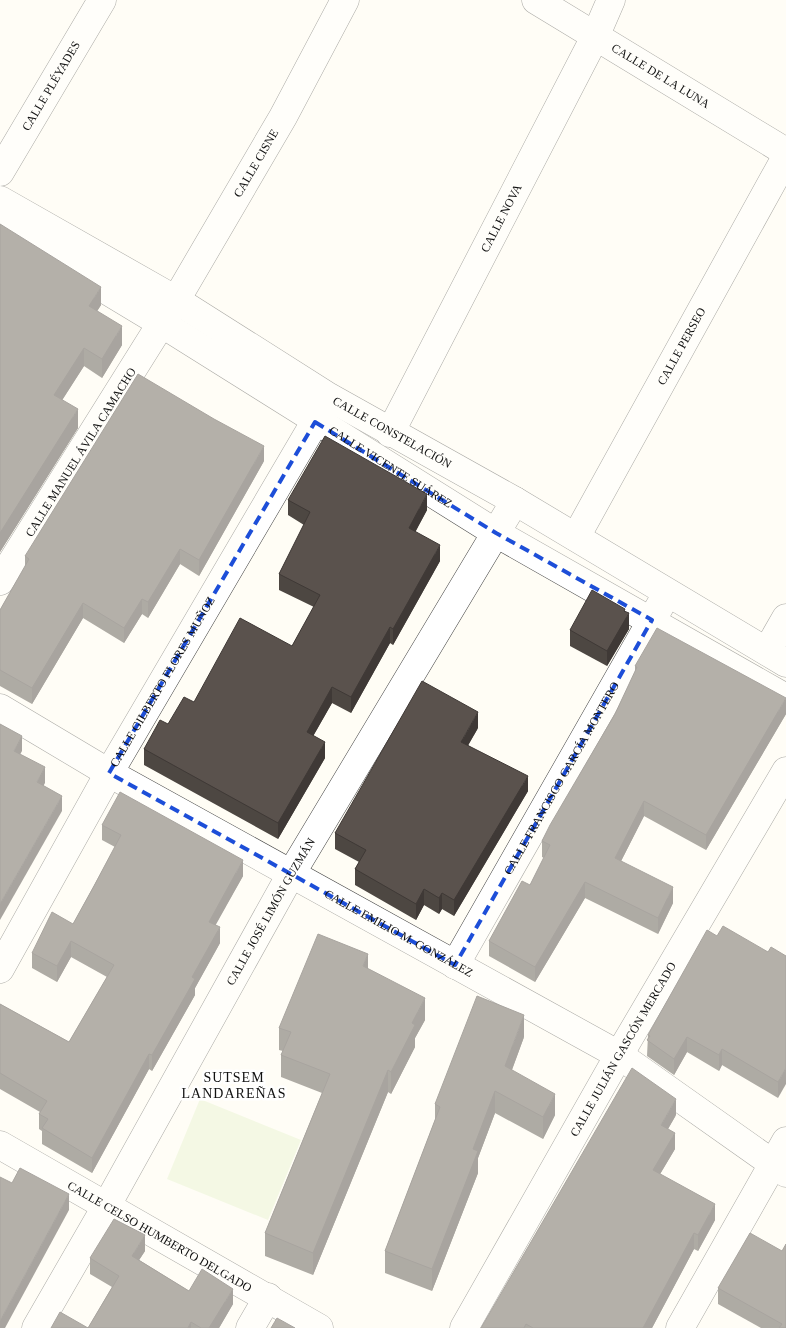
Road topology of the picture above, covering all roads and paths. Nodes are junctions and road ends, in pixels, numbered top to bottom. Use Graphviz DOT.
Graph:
graph roads {
  1 [pos="102,0"];
  2 [pos="345,0"];
  3 [pos="536,0"];
  4 [pos="611,0"];
  5 [pos="595,37"];
  6 [pos="786,152"];
  7 [pos="786,157"];
  8 [pos="0,172"];
  9 [pos="0,200"];
  10 [pos="0,226"];
  11 [pos="176,300"];
  12 [pos="161,322"];
  13 [pos="329,397"];
  14 [pos="316,422"];
  15 [pos="390,433"];
  16 [pos="515,501"];
  17 [pos="496,533"];
  18 [pos="576,537"];
  19 [pos="0,579"];
  20 [pos="668,592"];
  21 [pos="786,618"];
  22 [pos="652,620"];
  23 [pos="777,657"];
  24 [pos="786,698"];
  25 [pos="0,708"];
  26 [pos="786,771"];
  27 [pos="109,773"];
  28 [pos="291,874"];
  29 [pos="455,965"];
  30 [pos="0,969"];
  31 [pos="619,1054"];
  32 [pos="786,1141"];
  33 [pos="0,1145"];
  34 [pos="779,1169"];
  35 [pos="107,1205"];
  36 [pos="268,1297"];
  37 [pos="36,1328"];
  38 [pos="250,1328"];
  39 [pos="318,1328"];
  40 [pos="464,1328"];
  41 [pos="680,1328"];
  1 -- 8 [label="street, CALLE PLÉYADES"];
  2 -- 11 [label="street, CALLE CISNE"];
  3 -- 5 [label="street, CALLE DE LA LUNA"];
  4 -- 5 [label="street, CALLE NOVA"];
  5 -- 6 [label="street, CALLE DE LA LUNA"];
  5 -- 15 [label="street, CALLE NOVA"];
  7 -- 18 [label="street, CALLE PERSEO"];
  9 -- 11 [label="street, CALLE CONSTELACIÓN"];
  10 -- 12 [label="street, CALLE VICENTE SUÁREZ"];
  11 -- 12 [label="street, CALLE CISNE"];
  11 -- 13 [label="street, CALLE CONSTELACIÓN"];
  12 -- 14 [label="street, CALLE VICENTE SUÁREZ"];
  12 -- 19 [label="street, CALLE MANUEL ÁVILA CAMACHO"];
  13 -- 14 [label="street, CALLE GILBERTO FLORES MUÑOZ"];
  13 -- 15 [label="street, CALLE CONSTELACIÓN"];
  14 -- 17 [label="street, CALLE VICENTE SUÁREZ"];
  14 -- 27 [label="street, CALLE GILBERTO FLORES MUÑOZ"];
  15 -- 16 [label="street, CALLE CONSTELACIÓN"];
  16 -- 17 [label="street, CALLE JOSÉ LIMÓN GUZMÁN"];
  16 -- 18 [label="street, CALLE CONSTELACIÓN"];
  17 -- 22 [label="street, CALLE VICENTE SUÁREZ"];
  17 -- 28 [label="street, CALLE JOSÉ LIMÓN GUZMÁN"];
  18 -- 20 [label="street, CALLE CONSTELACIÓN"];
  20 -- 22 [label="street, CALLE FRANCISCO GARCÍA MONTERO"];
  20 -- 23 [label="street, CALLE CONSTELACIÓN"];
  21 -- 23 [label="street"];
  22 -- 24 [label="street, CALLE VICENTE SUÁREZ"];
  22 -- 29 [label="street, CALLE FRANCISCO GARCÍA MONTERO"];
  25 -- 27 [label="street, CALLE EMILIO M. GONZÁLEZ"];
  26 -- 31 [label="street, CALLE JULIÁN GASCÓN MERCADO"];
  27 -- 28 [label="street, CALLE EMILIO M. GONZÁLEZ"];
  27 -- 30 [label="street, CALLE GILBERTO FLORES MUÑOZ"];
  28 -- 29 [label="street, CALLE EMILIO M. GONZÁLEZ"];
  28 -- 35 [label="street, CALLE JOSÉ LIMÓN GUZMÁN"];
  29 -- 31 [label="street, CALLE EMILIO M. GONZÁLEZ"];
  31 -- 34 [label="street, CALLE EMILIO M. GONZÁLEZ"];
  31 -- 40 [label="street, CALLE JULIÁN GASCÓN MERCADO"];
  32 -- 34 [label="street"];
  33 -- 35 [label="street, CALLE CELSO HUMBERTO DELGADO"];
  34 -- 41 [label="street"];
  35 -- 36 [label="street, CALLE CELSO HUMBERTO DELGADO"];
  35 -- 37 [label="street, CALLE JOSÉ LIMÓN GUZMÁN"];
  36 -- 38 [label="street"];
  36 -- 39 [label="street, CALLE CELSO HUMBERTO DELGADO"];
}
